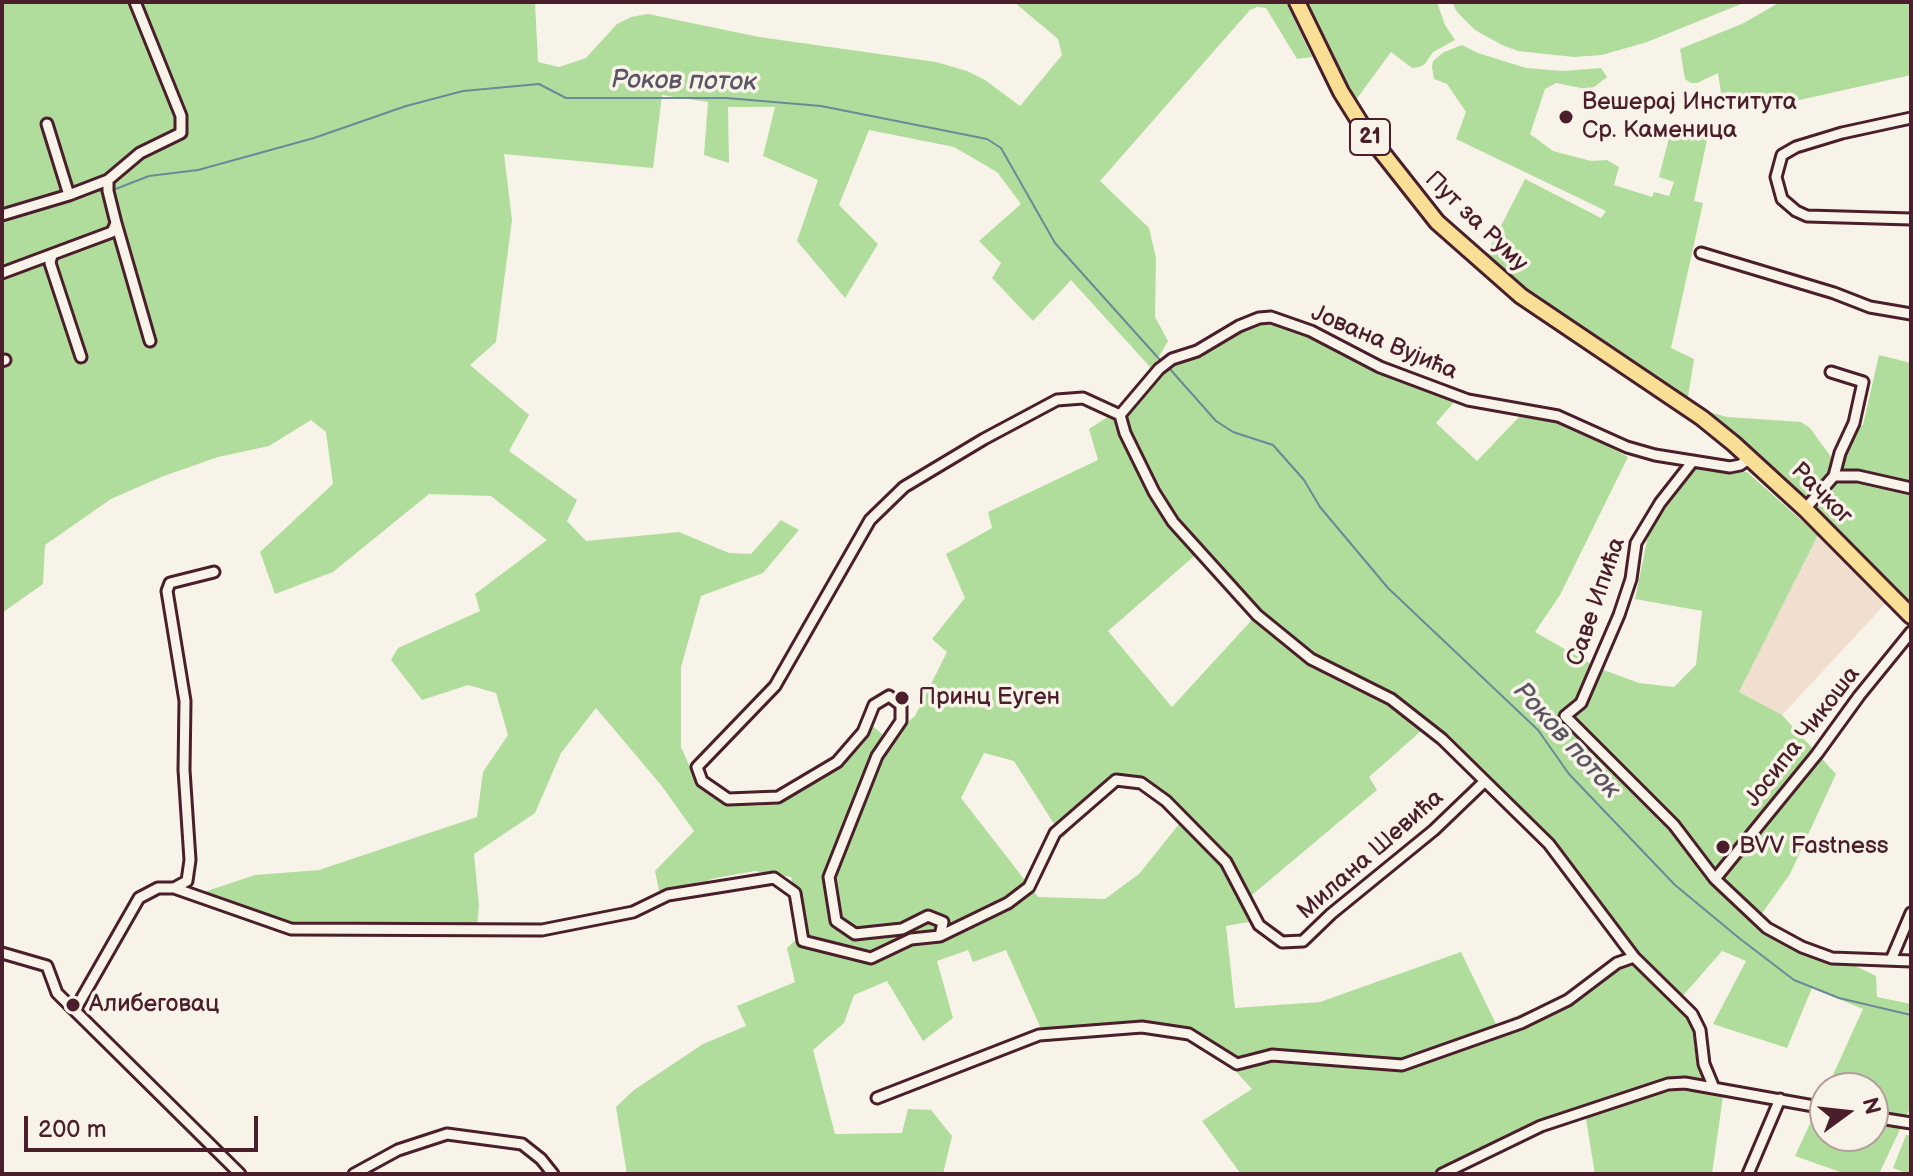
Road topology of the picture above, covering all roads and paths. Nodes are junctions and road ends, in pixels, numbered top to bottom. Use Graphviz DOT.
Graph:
graph roads {
  1 [pos="135,2"];
  2 [pos="1297,2"];
  3 [pos="1911,118"];
  4 [pos="47,124"];
  5 [pos="108,180"];
  6 [pos="69,195"];
  7 [pos="2,215"];
  8 [pos="1911,219"];
  9 [pos="116,223"];
  10 [pos="1701,253"];
  11 [pos="52,255"];
  12 [pos="2,273"];
  13 [pos="1911,314"];
  14 [pos="150,341"];
  15 [pos="81,357"];
  16 [pos="1831,372"];
  17 [pos="1693,412"];
  18 [pos="1120,415"];
  19 [pos="1750,458"];
  20 [pos="1693,461"];
  21 [pos="1834,476"];
  22 [pos="1911,488"];
  23 [pos="1805,509"];
  24 [pos="214,572"];
  25 [pos="1911,616"];
  26 [pos="1911,632"];
  27 [pos="1484,782"];
  28 [pos="1715,879"];
  29 [pos="174,888"];
  30 [pos="1911,913"];
  31 [pos="940,936"];
  32 [pos="2,953"];
  33 [pos="1634,957"];
  34 [pos="1891,960"];
  35 [pos="1911,961"];
  36 [pos="75,1010"];
  37 [pos="1714,1088"];
  38 [pos="877,1098"];
  39 [pos="1780,1099"];
  40 [pos="1809,1105"];
  41 [pos="1889,1120"];
  42 [pos="1911,1123"];
  43 [pos="240,1174"];
  44 [pos="354,1174"];
  45 [pos="553,1174"];
  46 [pos="1442,1174"];
  47 [pos="1748,1174"];
  1 -- 5 [label="street"];
  2 -- 17 [label="main road, Пут за Руму / 21"];
  3 -- 8 [label="street"];
  4 -- 6 [label="street"];
  5 -- 6 [label="street"];
  5 -- 9 [label="street"];
  6 -- 7 [label="street"];
  9 -- 11 [label="street"];
  9 -- 14 [label="street"];
  10 -- 13 [label="street"];
  11 -- 12 [label="street"];
  11 -- 15 [label="street"];
  16 -- 21 [label="street"];
  17 -- 19 [label="main road, Рачког / 21"];
  18 -- 20 [label="street, Јована Вујића"];
  18 -- 27 [label="street"];
  18 -- 31 [label="street"];
  19 -- 20 [label="street, Јована Вујића"];
  19 -- 23 [label="main road, Рачког / 21"];
  20 -- 28 [label="street, Саве Ипића"];
  21 -- 22 [label="street"];
  21 -- 23 [label="street"];
  23 -- 25 [label="main road, Рачког / 21"];
  24 -- 29 [label="street"];
  26 -- 28 [label="street, Јосипа Чикоша"];
  27 -- 31 [label="street, Милана Шевића"];
  27 -- 33 [label="street"];
  28 -- 34 [label="street"];
  29 -- 31 [label="street, Милана Шевића"];
  29 -- 36 [label="street"];
  30 -- 34 [label="street"];
  32 -- 36 [label="street"];
  33 -- 37 [label="street"];
  33 -- 38 [label="street"];
  34 -- 35 [label="street"];
  36 -- 43 [label="street"];
  37 -- 39 [label="street"];
  37 -- 46 [label="street"];
  39 -- 40 [label="street"];
  39 -- 47 [label="street"];
  41 -- 42 [label="street"];
  44 -- 45 [label="street"];
}
